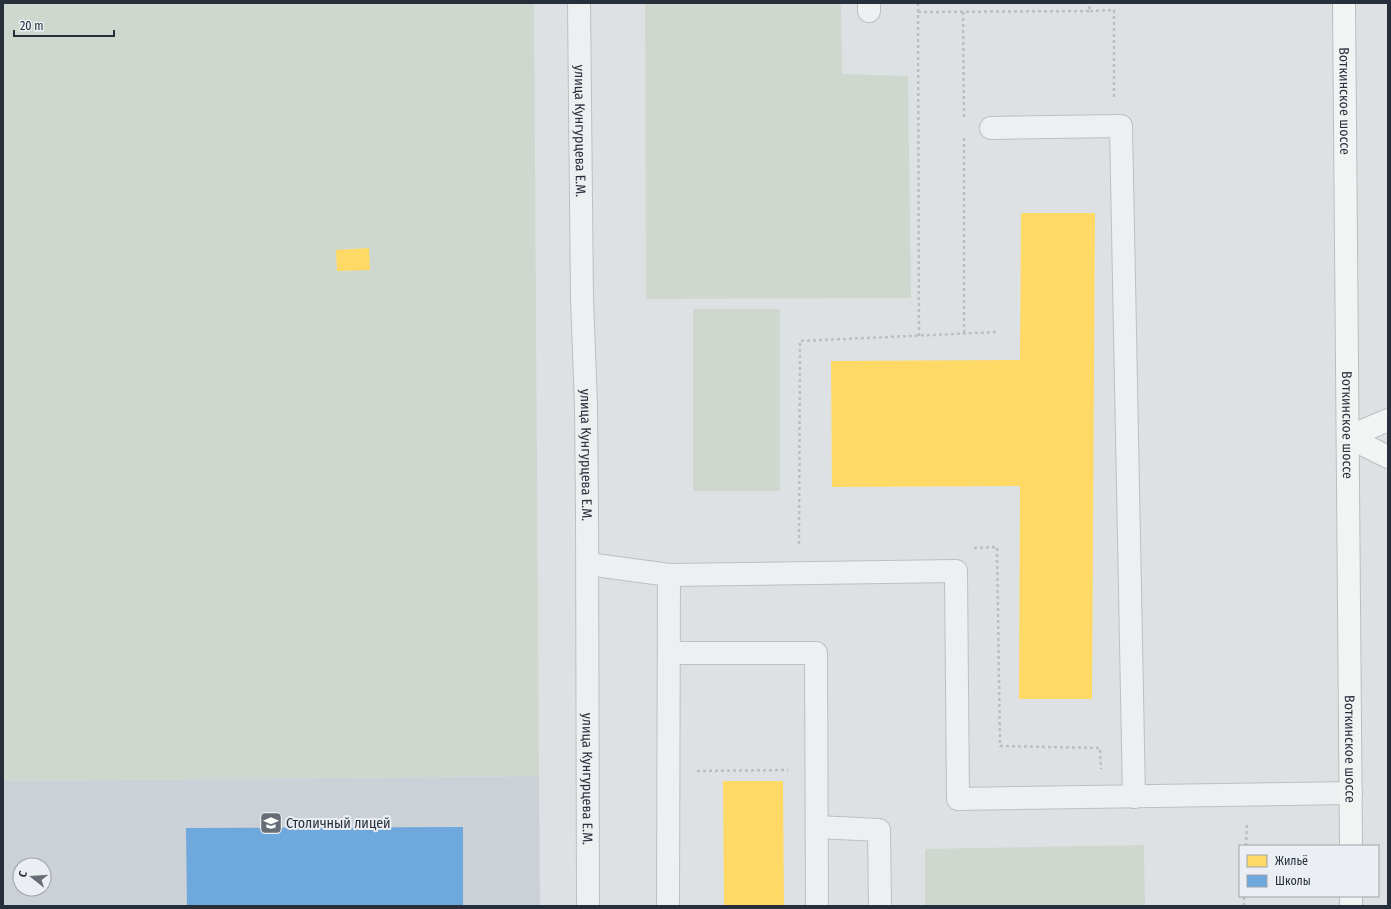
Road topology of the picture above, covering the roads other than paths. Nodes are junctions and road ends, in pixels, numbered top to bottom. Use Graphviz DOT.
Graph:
graph roads {
  1 [pos="579,3"];
  2 [pos="1344,3"];
  3 [pos="991,128"];
  4 [pos="1388,420"];
  5 [pos="1348,437"];
  6 [pos="1388,457"];
  7 [pos="588,564"];
  8 [pos="669,575"];
  9 [pos="669,653"];
  10 [pos="1350,793"];
  11 [pos="1134,797"];
  12 [pos="817,827"];
  13 [pos="1351,845"];
  14 [pos="588,906"];
  15 [pos="668,906"];
  16 [pos="817,906"];
  17 [pos="880,906"];
  1 -- 7 [label="street, улица Кунгурцева Е.М."];
  2 -- 5 [label="main road, Воткинское шоссе"];
  3 -- 11 [label="street"];
  4 -- 5 [label="main road"];
  5 -- 6 [label="main road"];
  5 -- 10 [label="main road, Воткинское шоссе"];
  7 -- 8 [label="street"];
  7 -- 14 [label="street, улица Кунгурцева Е.М."];
  8 -- 9 [label="street"];
  8 -- 11 [label="street"];
  9 -- 12 [label="street"];
  9 -- 15 [label="street"];
  10 -- 11 [label="street"];
  10 -- 13 [label="main road, Воткинское шоссе"];
  12 -- 16 [label="street"];
  12 -- 17 [label="street"];
}
